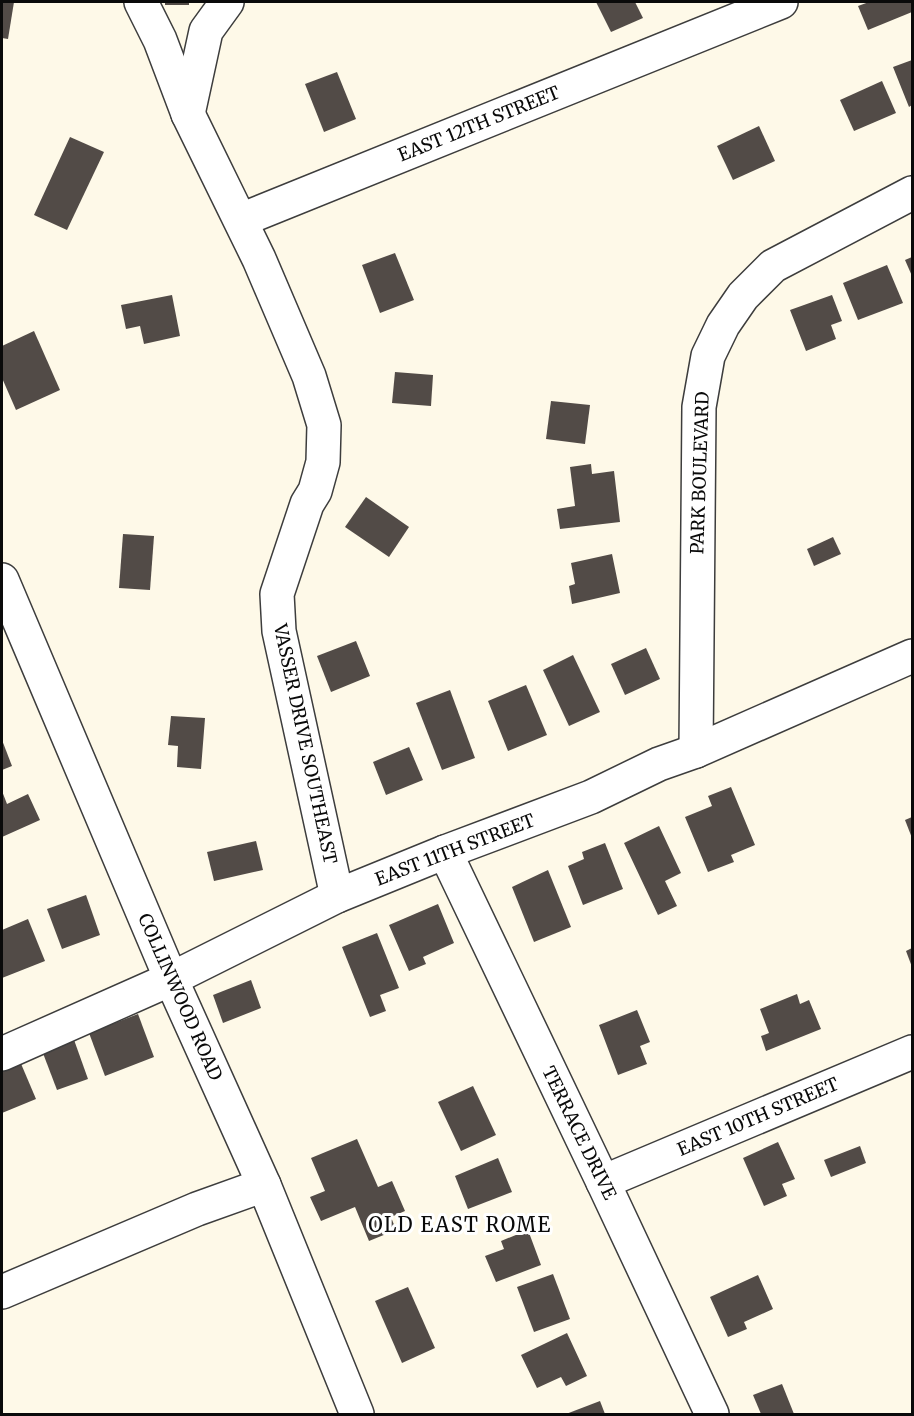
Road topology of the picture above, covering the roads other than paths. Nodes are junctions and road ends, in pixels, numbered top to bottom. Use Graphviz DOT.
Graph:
graph roads {
  1 [pos="141,2"];
  2 [pos="227,2"];
  3 [pos="781,2"];
  4 [pos="188,114"];
  5 [pos="912,194"];
  6 [pos="241,220"];
  7 [pos="2,580"];
  8 [pos="912,656"];
  9 [pos="696,751"];
  10 [pos="445,852"];
  11 [pos="337,897"];
  12 [pos="171,979"];
  13 [pos="912,1052"];
  14 [pos="2,1054"];
  15 [pos="603,1182"];
  16 [pos="264,1185"];
  17 [pos="2,1292"];
  18 [pos="357,1414"];
  19 [pos="712,1414"];
  1 -- 4 [label="street"];
  2 -- 4 [label="street"];
  3 -- 6 [label="street, EAST 12TH STREET"];
  4 -- 6 [label="street"];
  5 -- 9 [label="street, PARK BOULEVARD"];
  6 -- 11 [label="street, VASSER DRIVE SOUTHEAST"];
  7 -- 12 [label="street, COLLINWOOD ROAD"];
  8 -- 9 [label="street, EAST 11TH STREET"];
  9 -- 10 [label="street, EAST 11TH STREET"];
  10 -- 11 [label="street, EAST 11TH STREET"];
  10 -- 15 [label="street, TERRACE DRIVE"];
  11 -- 12 [label="street, EAST 11TH STREET"];
  12 -- 14 [label="street, EAST 11TH STREET"];
  12 -- 16 [label="street, COLLINWOOD ROAD"];
  13 -- 15 [label="street, EAST 10TH STREET"];
  15 -- 19 [label="street, TERRACE DRIVE"];
  16 -- 17 [label="street"];
  16 -- 18 [label="street, COLLINWOOD ROAD"];
}
